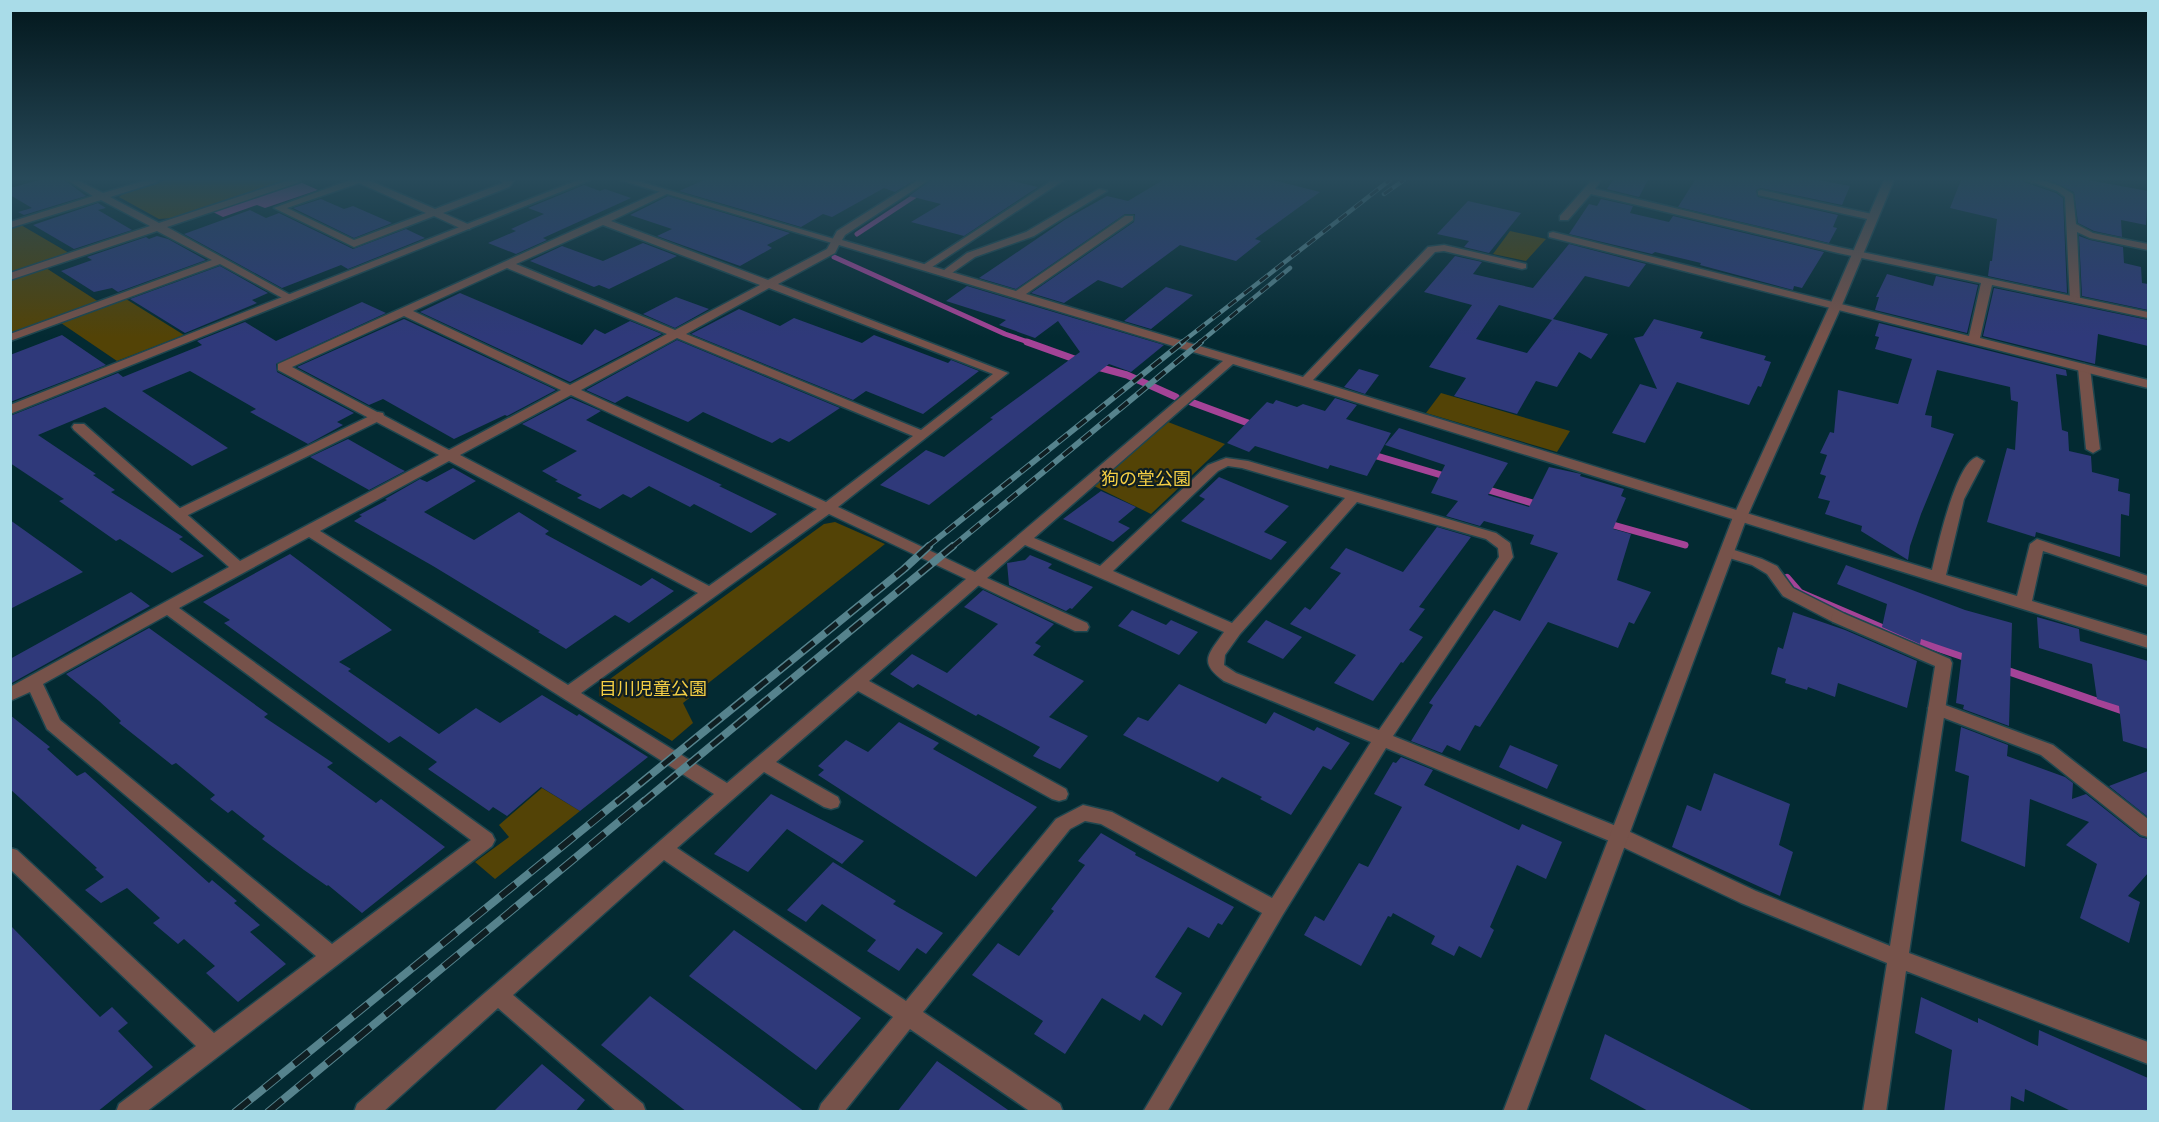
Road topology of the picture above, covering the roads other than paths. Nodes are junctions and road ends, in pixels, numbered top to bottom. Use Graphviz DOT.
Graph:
graph roads {
  1 [pos="141,232"];
  2 [pos="172,232"];
  3 [pos="331,232"];
  4 [pos="382,232"];
  5 [pos="453,232"];
  6 [pos="577,232"];
  7 [pos="632,232"];
  8 [pos="807,232"];
  9 [pos="842,232"];
  10 [pos="978,232"];
  11 [pos="1033,232"];
  12 [pos="1108,232"];
  13 [pos="1768,232"];
  14 [pos="1866,232"];
  15 [pos="2072,232"];
  16 [pos="2085,232"];
  17 [pos="1553,236"];
  18 [pos="837,241"];
  19 [pos="2148,247"];
  20 [pos="1857,253"];
  21 [pos="222,260"];
  22 [pos="506,264"];
  23 [pos="1522,266"];
  24 [pos="925,267"];
  25 [pos="945,273"];
  26 [pos="10,277"];
  27 [pos="1987,280"];
  28 [pos="768,284"];
  29 [pos="1018,295"];
  30 [pos="290,298"];
  31 [pos="2074,299"];
  32 [pos="1836,306"];
  33 [pos="403,311"];
  34 [pos="2148,315"];
  35 [pos="675,334"];
  36 [pos="10,338"];
  37 [pos="1974,340"];
  38 [pos="1231,360"];
  39 [pos="2084,368"];
  40 [pos="1305,382"];
  41 [pos="2148,384"];
  42 [pos="569,391"];
  43 [pos="10,410"];
  44 [pos="378,416"];
  45 [pos="79,427"];
  46 [pos="922,435"];
  47 [pos="2093,449"];
  48 [pos="450,455"];
  49 [pos="1977,461"];
  50 [pos="1354,497"];
  51 [pos="828,508"];
  52 [pos="179,514"];
  53 [pos="1740,517"];
  54 [pos="309,530"];
  55 [pos="1022,538"];
  56 [pos="1728,552"];
  57 [pos="238,568"];
  58 [pos="1102,573"];
  59 [pos="1938,577"];
  60 [pos="976,579"];
  61 [pos="2148,581"];
  62 [pos="710,592"];
  63 [pos="2023,604"];
  64 [pos="168,608"];
  65 [pos="1081,627"];
  66 [pos="1234,630"];
  67 [pos="2148,642"];
  68 [pos="34,682"];
  69 [pos="856,682"];
  70 [pos="569,693"];
  71 [pos="10,695"];
  72 [pos="1937,708"];
  73 [pos="1383,738"];
  74 [pos="763,763"];
  75 [pos="729,794"];
  76 [pos="1059,794"];
  77 [pos="831,802"];
  78 [pos="2148,829"];
  79 [pos="1619,836"];
  80 [pos="663,849"];
  81 [pos="10,856"];
  82 [pos="1275,910"];
  83 [pos="332,956"];
  84 [pos="1899,957"];
  85 [pos="498,996"];
  86 [pos="909,1013"];
  87 [pos="212,1046"];
  88 [pos="2148,1053"];
  89 [pos="127,1112"];
  90 [pos="365,1112"];
  91 [pos="635,1112"];
  92 [pos="829,1112"];
  93 [pos="1052,1112"];
  94 [pos="1154,1112"];
  95 [pos="1514,1112"];
  96 [pos="1874,1112"];
  1 -- 26 [label="street"];
  2 -- 21 [label="street"];
  3 -- 4 [label="street"];
  5 -- 30 [label="street"];
  6 -- 22 [label="street"];
  7 -- 28 [label="street"];
  8 -- 18 [label="street"];
  9 -- 18 [label="street"];
  10 -- 24 [label="street"];
  11 -- 25 [label="street"];
  12 -- 29 [label="street"];
  13 -- 20 [label="street"];
  14 -- 20 [label="street"];
  15 -- 31 [label="street"];
  16 -- 19 [label="street"];
  17 -- 32 [label="street"];
  18 -- 24 [label="street"];
  18 -- 28 [label="street"];
  20 -- 27 [label="street"];
  20 -- 32 [label="street"];
  21 -- 30 [label="street"];
  21 -- 36 [label="street"];
  22 -- 33 [label="street"];
  22 -- 35 [label="street"];
  23 -- 40 [label="street"];
  24 -- 25 [label="street"];
  25 -- 29 [label="street"];
  27 -- 31 [label="street"];
  27 -- 37 [label="street"];
  28 -- 35 [label="street"];
  28 -- 46 [label="street"];
  29 -- 38 [label="street"];
  30 -- 43 [label="street"];
  31 -- 34 [label="street"];
  32 -- 37 [label="street"];
  32 -- 53 [label="street"];
  33 -- 42 [label="street"];
  33 -- 44 [label="street"];
  35 -- 42 [label="street"];
  35 -- 46 [label="street"];
  37 -- 39 [label="street"];
  38 -- 40 [label="street"];
  38 -- 55 [label="street"];
  39 -- 41 [label="street"];
  39 -- 47 [label="street"];
  40 -- 53 [label="street"];
  42 -- 48 [label="street"];
  42 -- 51 [label="street"];
  44 -- 48 [label="street"];
  44 -- 52 [label="street"];
  45 -- 52 [label="street"];
  46 -- 51 [label="street"];
  48 -- 54 [label="street"];
  48 -- 62 [label="street"];
  49 -- 59 [label="street"];
  50 -- 58 [label="street"];
  50 -- 66 [label="street"];
  50 -- 73 [label="street"];
  51 -- 60 [label="street"];
  51 -- 62 [label="street"];
  52 -- 57 [label="street"];
  53 -- 56 [label="street"];
  53 -- 59 [label="street"];
  54 -- 57 [label="street"];
  54 -- 70 [label="street"];
  55 -- 58 [label="street"];
  55 -- 60 [label="street"];
  56 -- 72 [label="street"];
  56 -- 79 [label="street"];
  57 -- 64 [label="street"];
  58 -- 66 [label="street"];
  59 -- 63 [label="street"];
  60 -- 65 [label="street"];
  60 -- 69 [label="street"];
  61 -- 63 [label="street"];
  62 -- 70 [label="street"];
  63 -- 67 [label="street"];
  64 -- 68 [label="street"];
  64 -- 83 [label="street"];
  66 -- 73 [label="street"];
  68 -- 71 [label="street"];
  68 -- 83 [label="street"];
  69 -- 74 [label="street"];
  69 -- 76 [label="street"];
  70 -- 75 [label="street"];
  72 -- 78 [label="street"];
  72 -- 84 [label="street"];
  73 -- 79 [label="street"];
  73 -- 82 [label="street"];
  74 -- 75 [label="street"];
  74 -- 77 [label="street"];
  75 -- 80 [label="street"];
  79 -- 84 [label="street"];
  79 -- 95 [label="street"];
  80 -- 85 [label="street"];
  80 -- 86 [label="street"];
  81 -- 87 [label="street"];
  82 -- 86 [label="street"];
  82 -- 94 [label="street"];
  83 -- 87 [label="street"];
  84 -- 88 [label="street"];
  84 -- 96 [label="street"];
  85 -- 90 [label="street"];
  85 -- 91 [label="street"];
  86 -- 92 [label="street"];
  86 -- 93 [label="street"];
  87 -- 89 [label="street"];
}
